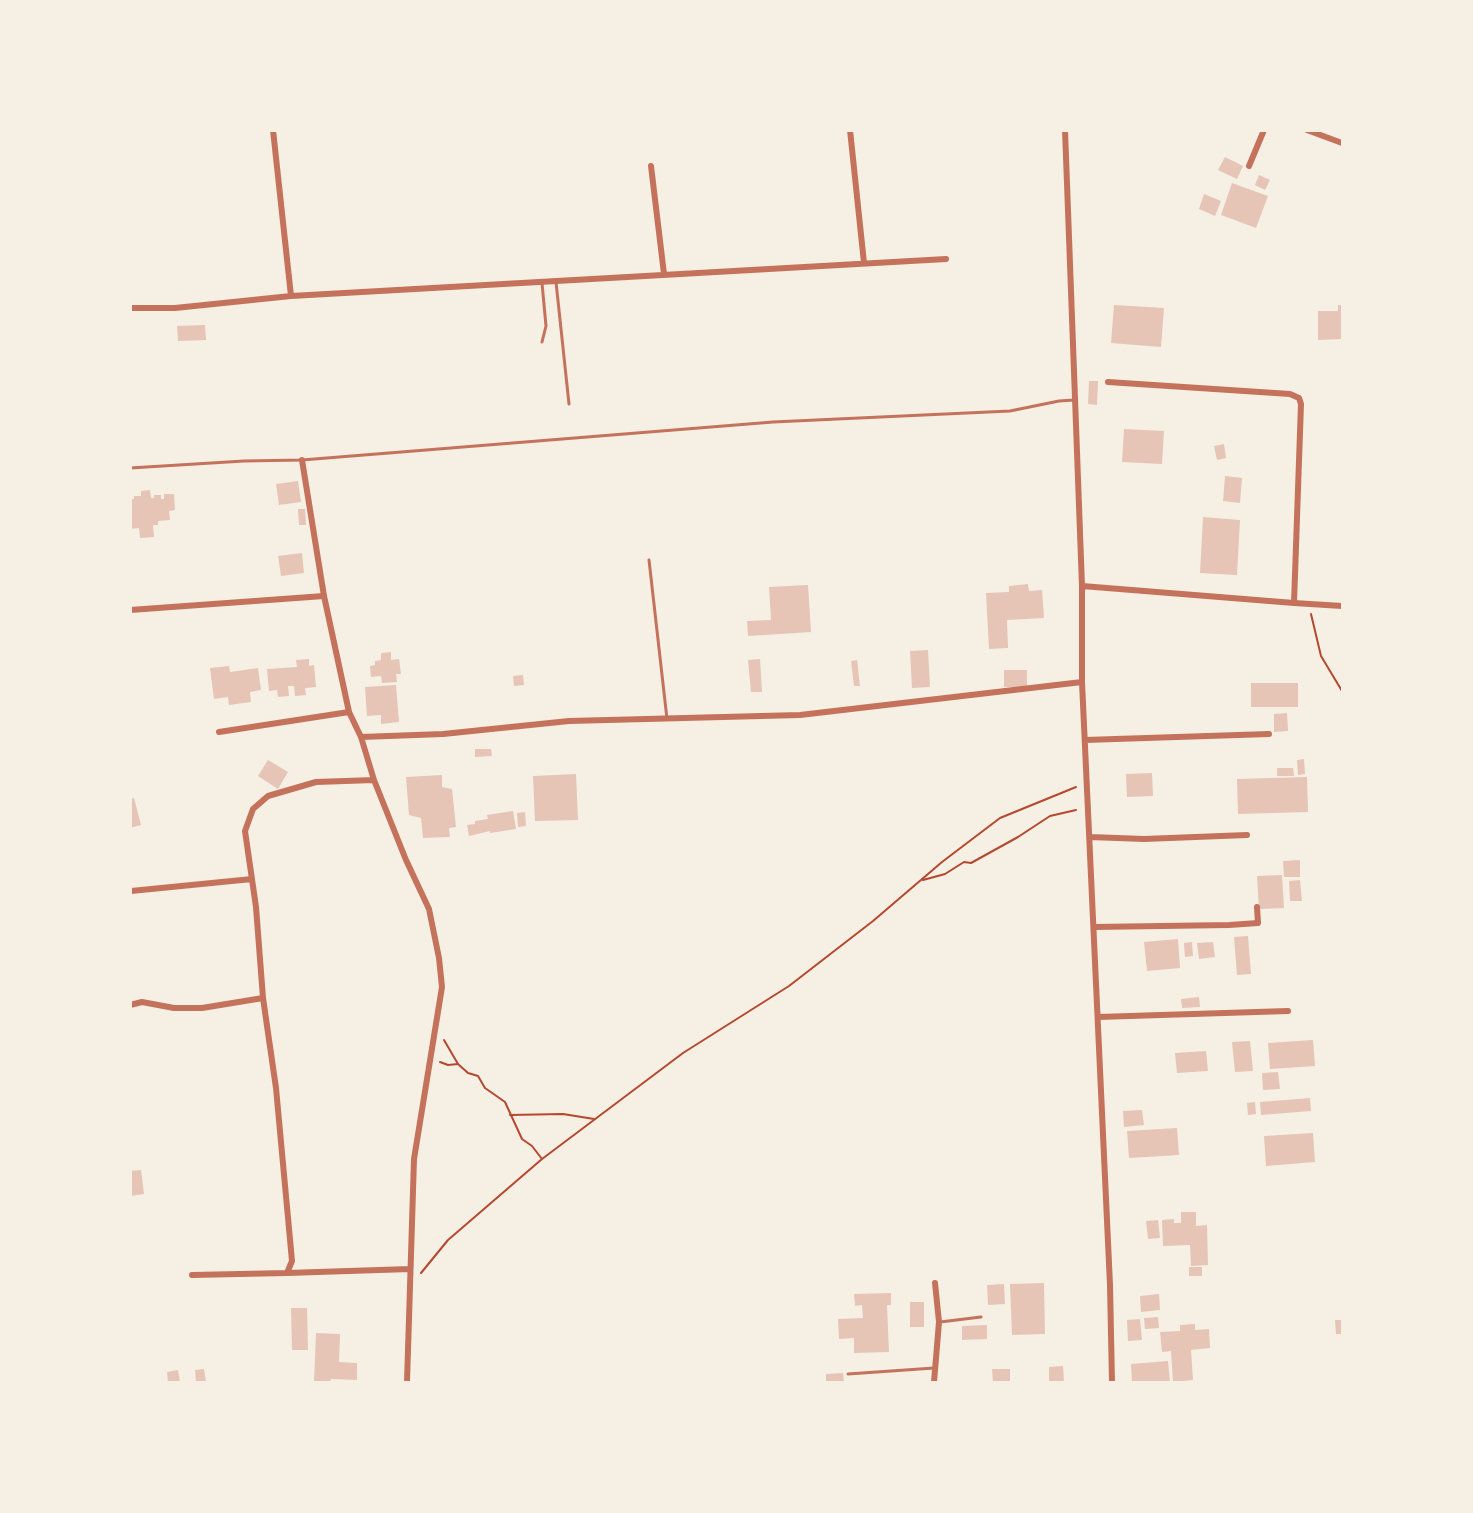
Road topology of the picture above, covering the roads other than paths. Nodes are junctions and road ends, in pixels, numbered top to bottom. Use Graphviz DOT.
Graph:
graph roads {
  1 [pos="273,130"];
  2 [pos="850,130"];
  3 [pos="1065,130"];
  4 [pos="1264,130"];
  5 [pos="1307,130"];
  6 [pos="1342,143"];
  7 [pos="651,166"];
  8 [pos="1249,166"];
  9 [pos="946,259"];
  10 [pos="864,263"];
  11 [pos="664,274"];
  12 [pos="556,280"];
  13 [pos="542,281"];
  14 [pos="291,296"];
  15 [pos="130,308"];
  16 [pos="542,342"];
  17 [pos="1108,382"];
  18 [pos="1075,400"];
  19 [pos="569,404"];
  20 [pos="302,460"];
  21 [pos="130,468"];
  22 [pos="649,560"];
  23 [pos="1083,586"];
  24 [pos="324,596"];
  25 [pos="1294,603"];
  26 [pos="1342,606"];
  27 [pos="130,610"];
  28 [pos="1083,682"];
  29 [pos="349,712"];
  30 [pos="667,719"];
  31 [pos="219,732"];
  32 [pos="1269,734"];
  33 [pos="361,737"];
  34 [pos="1085,740"];
  35 [pos="374,780"];
  36 [pos="1246,835"];
  37 [pos="1089,837"];
  38 [pos="252,879"];
  39 [pos="131,891"];
  40 [pos="1257,907"];
  41 [pos="1094,927"];
  42 [pos="263,998"];
  43 [pos="130,1005"];
  44 [pos="1288,1011"];
  45 [pos="1098,1017"];
  46 [pos="410,1269"];
  47 [pos="286,1273"];
  48 [pos="192,1275"];
  49 [pos="935,1283"];
  50 [pos="981,1317"];
  51 [pos="939,1322"];
  52 [pos="934,1368"];
  53 [pos="848,1374"];
  54 [pos="407,1383"];
  55 [pos="934,1383"];
  56 [pos="1112,1383"];
  1 -- 14 [label="street"];
  2 -- 10 [label="street"];
  3 -- 18 [label="street"];
  4 -- 8 [label="street"];
  5 -- 6 [label="street"];
  7 -- 11 [label="street"];
  9 -- 10 [label="street"];
  10 -- 11 [label="street"];
  11 -- 12 [label="street"];
  12 -- 13 [label="street"];
  12 -- 19 [label="lane"];
  13 -- 14 [label="street"];
  13 -- 16 [label="lane"];
  14 -- 15 [label="street"];
  17 -- 25 [label="street"];
  18 -- 20 [label="lane"];
  18 -- 23 [label="street"];
  20 -- 21 [label="lane"];
  20 -- 24 [label="street"];
  22 -- 30 [label="lane"];
  23 -- 25 [label="street"];
  23 -- 28 [label="street"];
  24 -- 27 [label="street"];
  24 -- 29 [label="street"];
  25 -- 26 [label="street"];
  28 -- 30 [label="street"];
  28 -- 34 [label="street"];
  29 -- 31 [label="street"];
  29 -- 33 [label="street"];
  30 -- 33 [label="street"];
  32 -- 34 [label="street"];
  33 -- 35 [label="street"];
  34 -- 37 [label="street"];
  35 -- 38 [label="street"];
  35 -- 46 [label="street"];
  36 -- 37 [label="street"];
  37 -- 41 [label="street"];
  38 -- 39 [label="street"];
  38 -- 42 [label="street"];
  40 -- 41 [label="street"];
  41 -- 45 [label="street"];
  42 -- 43 [label="street"];
  42 -- 47 [label="street"];
  44 -- 45 [label="street"];
  45 -- 56 [label="street"];
  46 -- 47 [label="street"];
  46 -- 54 [label="street"];
  47 -- 48 [label="street"];
  49 -- 51 [label="street"];
  50 -- 51 [label="lane"];
  51 -- 52 [label="street"];
  52 -- 53 [label="lane"];
  52 -- 55 [label="street"];
}
